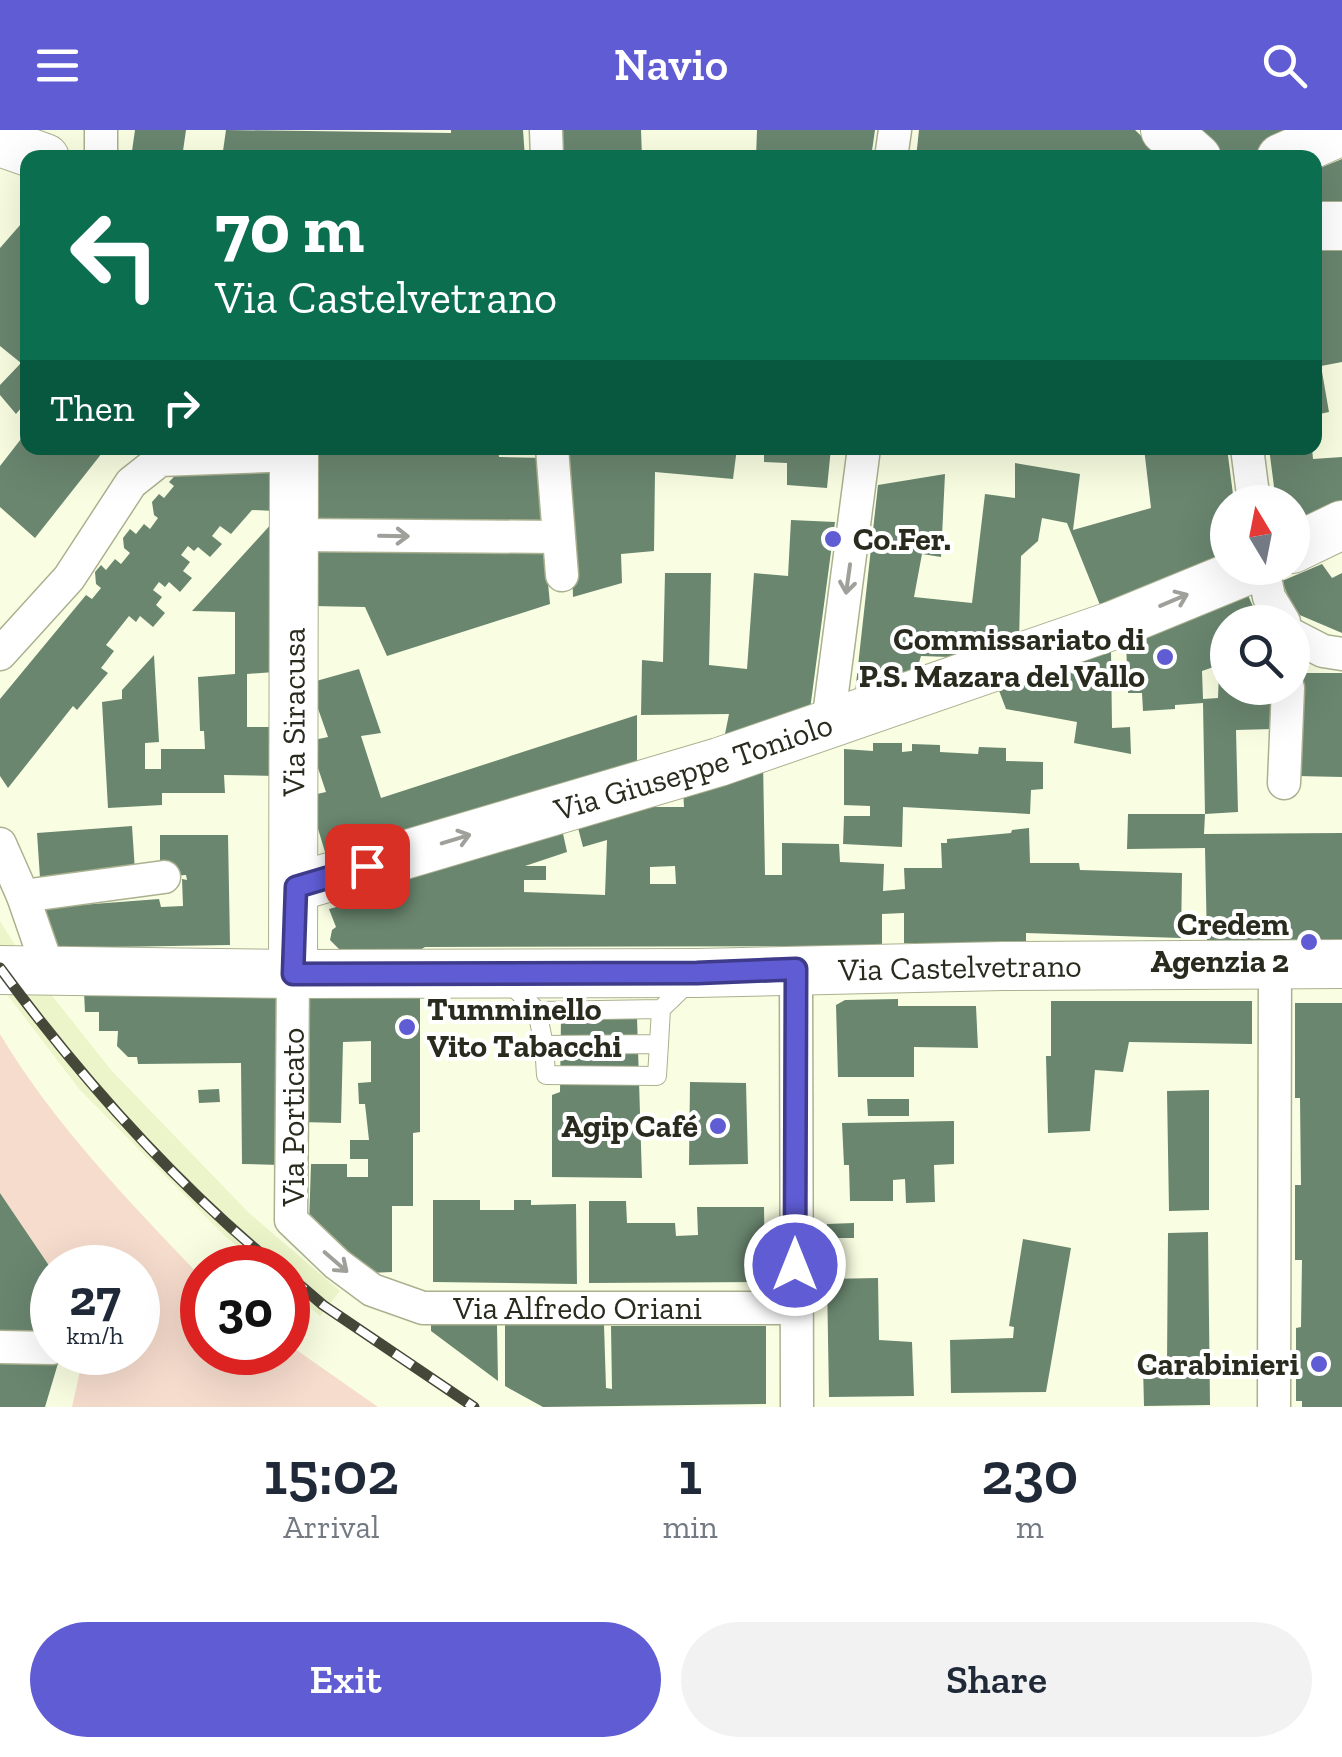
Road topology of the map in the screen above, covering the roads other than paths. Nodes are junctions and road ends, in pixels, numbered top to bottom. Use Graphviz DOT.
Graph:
graph roads {
  1 [pos="1166,130"];
  2 [pos="1342,131"];
  3 [pos="1188,150"];
  4 [pos="1299,150"];
  5 [pos="234,455"];
  6 [pos="294,455"];
  7 [pos="552,455"];
  8 [pos="863,455"];
  9 [pos="1248,455"];
  10 [pos="1252,485"];
  11 [pos="1342,524"];
  12 [pos="296,535"];
  13 [pos="558,538"];
  14 [pos="1310,540"];
  15 [pos="562,575"];
  16 [pos="1211,585"];
  17 [pos="1310,644"];
  18 [pos="0,654"];
  19 [pos="1342,654"];
  20 [pos="1287,705"];
  21 [pos="828,723"];
  22 [pos="1284,783"];
  23 [pos="0,844"];
  24 [pos="164,878"];
  25 [pos="296,887"];
  26 [pos="23,896"];
  27 [pos="1275,962"];
  28 [pos="1342,964"];
  29 [pos="796,969"];
  30 [pos="28,970"];
  31 [pos="697,973"];
  32 [pos="293,974"];
  33 [pos="500,974"];
  34 [pos="661,1008"];
  35 [pos="538,1011"];
  36 [pos="659,1044"];
  37 [pos="544,1045"];
  38 [pos="423,1308"];
  39 [pos="795,1308"];
  40 [pos="0,1347"];
  41 [pos="30,1348"];
  42 [pos="797,1407"];
  43 [pos="1274,1407"];
  1 -- 3 [label="street"];
  2 -- 4 [label="street"];
  5 -- 18 [label="street"];
  6 -- 12 [label="street, Via Siracusa"];
  7 -- 13 [label="street"];
  8 -- 21 [label="street, one-way"];
  9 -- 10 [label="street"];
  11 -- 14 [label="street"];
  12 -- 13 [label="street, one-way"];
  12 -- 25 [label="street, Via Siracusa"];
  13 -- 15 [label="street"];
  21 -- 16 [label="street, Via Giuseppe Toniolo, one-way"];
  17 -- 19 [label="street"];
  20 -- 22 [label="street"];
  25 -- 21 [label="street, Via Giuseppe Toniolo, one-way"];
  23 -- 26 [label="street"];
  24 -- 26 [label="street"];
  25 -- 32 [label="street, Via Siracusa"];
  26 -- 30 [label="street"];
  27 -- 28 [label="street, Via Castelvetrano"];
  27 -- 29 [label="street, Via Castelvetrano"];
  27 -- 43 [label="street"];
  29 -- 31 [label="street, Via Castelvetrano"];
  29 -- 39 [label="street"];
  30 -- 32 [label="street, Via Castelvetrano"];
  31 -- 33 [label="street, Via Castelvetrano"];
  31 -- 34 [label="lane"];
  32 -- 33 [label="street, Via Castelvetrano"];
  32 -- 38 [label="street, Via Porticato, one-way"];
  33 -- 35 [label="lane"];
  34 -- 35 [label="lane"];
  34 -- 36 [label="lane"];
  35 -- 37 [label="lane"];
  36 -- 37 [label="lane"];
  36 -- 37 [label="lane"];
  38 -- 39 [label="street, Via Alfredo Oriani"];
  39 -- 42 [label="street"];
  40 -- 41 [label="street"];
}
